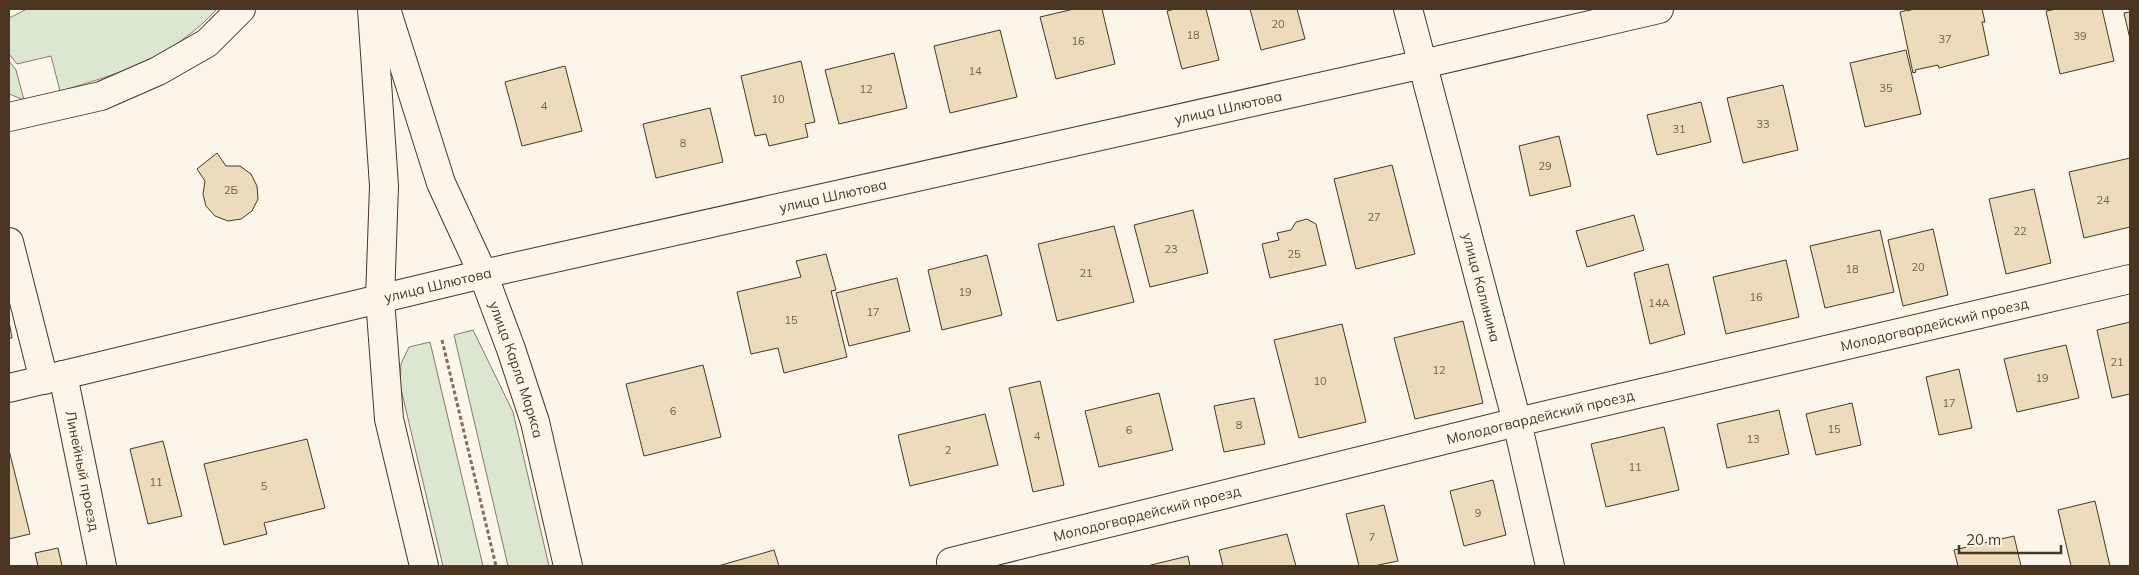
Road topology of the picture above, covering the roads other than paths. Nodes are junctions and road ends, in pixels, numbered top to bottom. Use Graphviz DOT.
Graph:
graph roads {
  1 [pos="241,9"];
  2 [pos="372,9"];
  3 [pos="386,9"];
  4 [pos="1408,9"];
  5 [pos="1660,9"];
  6 [pos="1423,64"];
  7 [pos="9,117"];
  8 [pos="9,242"];
  9 [pos="483,274"];
  10 [pos="2130,279"];
  11 [pos="380,299"];
  12 [pos="54,377"];
  13 [pos="9,388"];
  14 [pos="1517,422"];
  15 [pos="952,564"];
  16 [pos="102,566"];
  17 [pos="424,566"];
  18 [pos="568,566"];
  19 [pos="1550,566"];
  1 -- 7 [label="main road"];
  2 -- 11 [label="main road"];
  3 -- 9 [label="main road, улица Карла Маркса"];
  4 -- 6 [label="main road, улица Калинина"];
  5 -- 6 [label="main road, улица Шлютова"];
  6 -- 9 [label="main road, улица Шлютова"];
  6 -- 14 [label="main road, улица Калинина"];
  8 -- 12 [label="main road, Линейный проезд"];
  9 -- 11 [label="main road, улица Шлютова"];
  9 -- 18 [label="main road, улица Карла Маркса"];
  10 -- 14 [label="main road, Молодогвардейский проезд"];
  11 -- 12 [label="main road, улица Шлютова"];
  11 -- 17 [label="main road"];
  12 -- 13 [label="main road, улица Шлютова"];
  12 -- 16 [label="main road, Линейный проезд"];
  14 -- 15 [label="main road, Молодогвардейский проезд"];
  14 -- 19 [label="main road, улица Калинина"];
}
